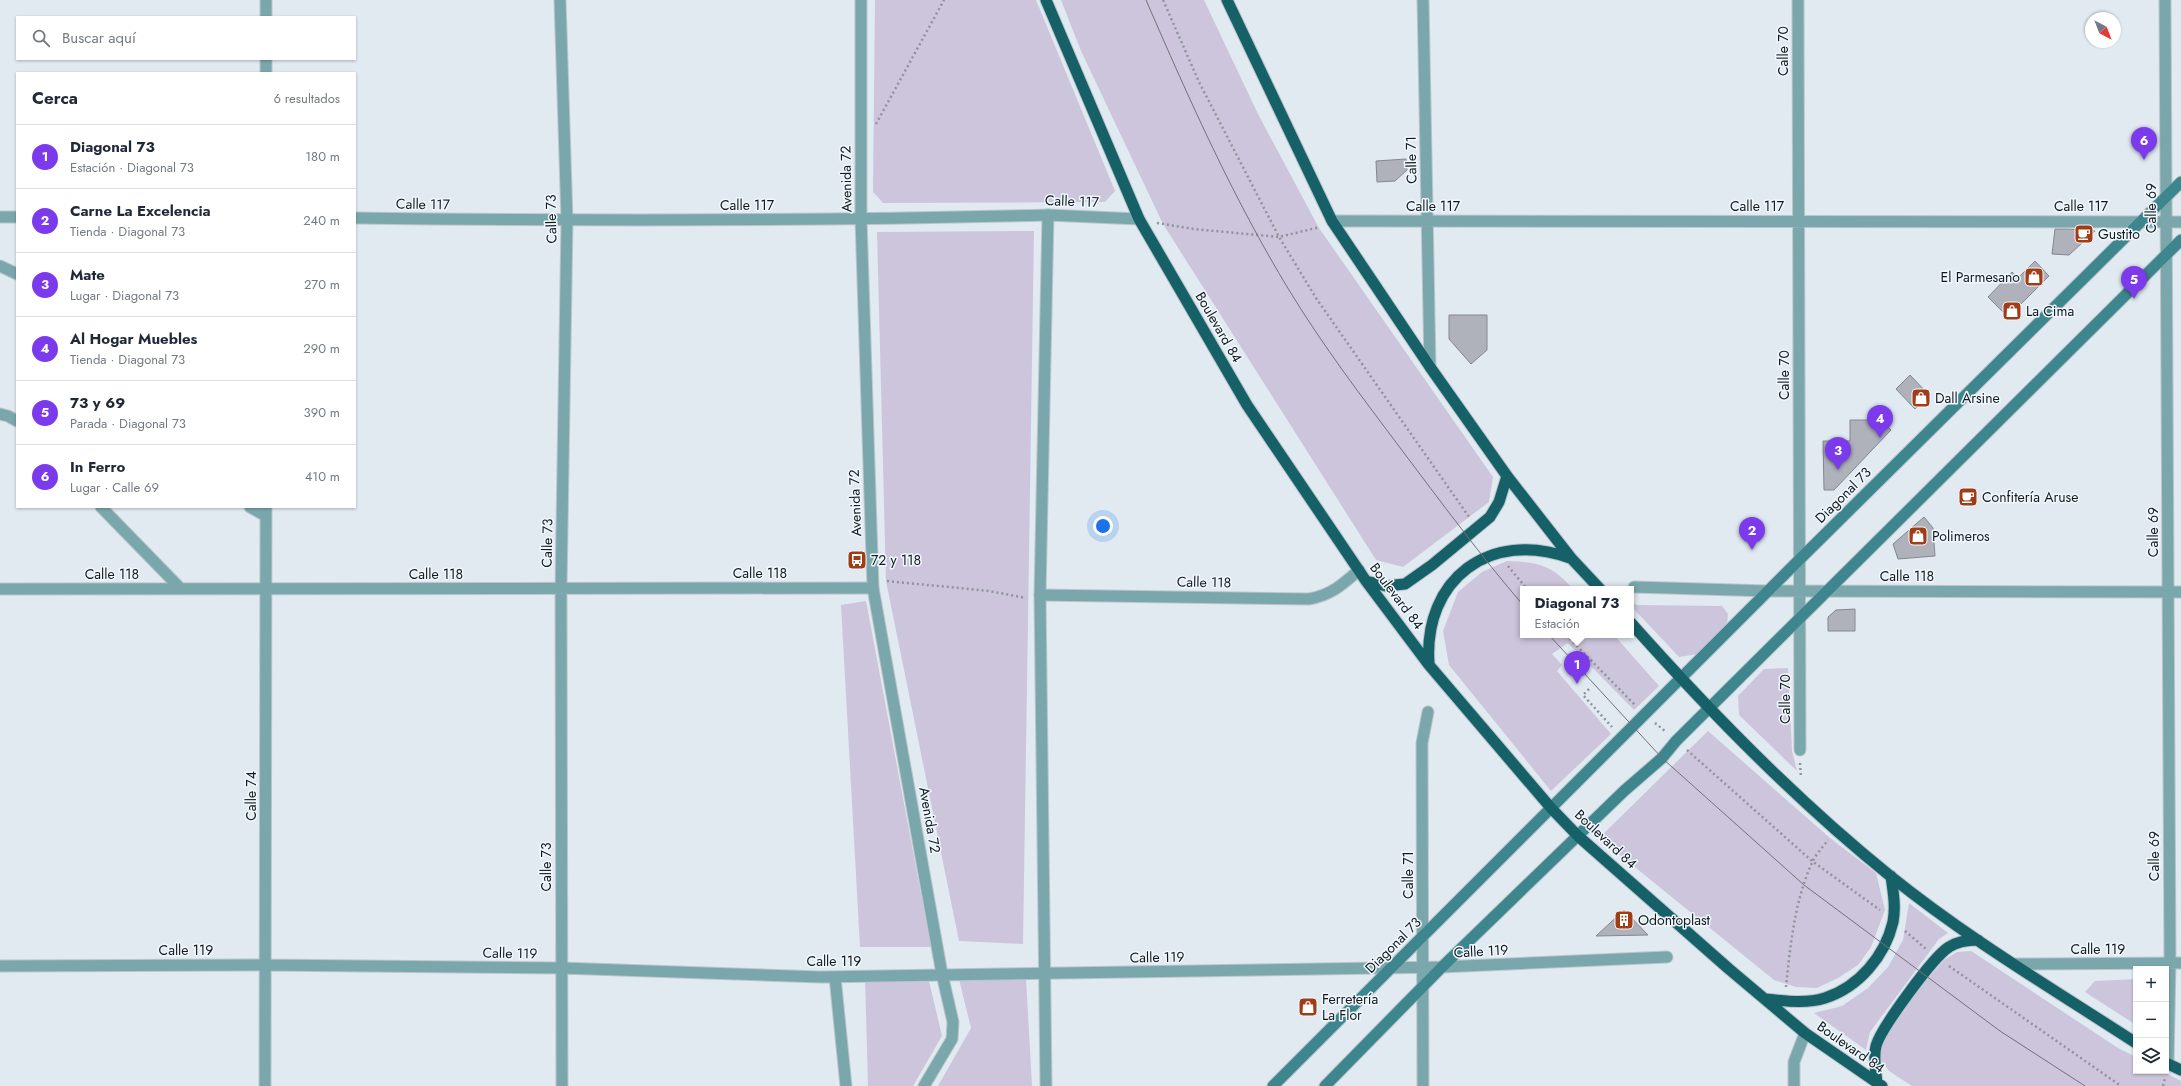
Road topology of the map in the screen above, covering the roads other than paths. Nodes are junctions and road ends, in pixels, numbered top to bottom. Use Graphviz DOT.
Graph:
graph roads {
  1 [pos="266,0"];
  2 [pos="560,0"];
  3 [pos="861,0"];
  4 [pos="1046,0"];
  5 [pos="1227,0"];
  6 [pos="1423,0"];
  7 [pos="1798,0"];
  8 [pos="2165,0"];
  9 [pos="266,16"];
  10 [pos="266,60"];
  11 [pos="266,72"];
  12 [pos="2181,182"];
  13 [pos="2166,196"];
  14 [pos="1048,215"];
  15 [pos="0,217"];
  16 [pos="16,217"];
  17 [pos="356,218"];
  18 [pos="1139,218"];
  19 [pos="567,220"];
  20 [pos="861,220"];
  21 [pos="1426,220"];
  22 [pos="1332,221"];
  23 [pos="1799,221"];
  24 [pos="2141,221"];
  25 [pos="2166,222"];
  26 [pos="2181,222"];
  27 [pos="2181,240"];
  28 [pos="2166,254"];
  29 [pos="0,266"];
  30 [pos="16,274"];
  31 [pos="1430,367"];
  32 [pos="0,414"];
  33 [pos="16,421"];
  34 [pos="1507,476"];
  35 [pos="254,508"];
  36 [pos="108,509"];
  37 [pos="266,511"];
  38 [pos="1571,558"];
  39 [pos="1799,560"];
  40 [pos="1359,570"];
  41 [pos="1366,581"];
  42 [pos="1597,586"];
  43 [pos="1634,586"];
  44 [pos="873,588"];
  45 [pos="0,589"];
  46 [pos="181,589"];
  47 [pos="266,589"];
  48 [pos="561,589"];
  49 [pos="1768,591"];
  50 [pos="1800,591"];
  51 [pos="1825,591"];
  52 [pos="2168,592"];
  53 [pos="2181,592"];
  54 [pos="1040,595"];
  55 [pos="1800,617"];
  56 [pos="1634,626"];
  57 [pos="1429,665"];
  58 [pos="1680,679"];
  59 [pos="1710,708"];
  60 [pos="1428,712"];
  61 [pos="1800,750"];
  62 [pos="1550,808"];
  63 [pos="1578,836"];
  64 [pos="1890,876"];
  65 [pos="1423,936"];
  66 [pos="1978,940"];
  67 [pos="1667,957"];
  68 [pos="2014,964"];
  69 [pos="2170,964"];
  70 [pos="2181,964"];
  71 [pos="265,965"];
  72 [pos="0,966"];
  73 [pos="1423,967"];
  74 [pos="562,968"];
  75 [pos="1390,968"];
  76 [pos="1442,968"];
  77 [pos="942,974"];
  78 [pos="1044,974"];
  79 [pos="835,977"];
  80 [pos="1422,987"];
  81 [pos="1765,999"];
  82 [pos="1805,1033"];
  83 [pos="2168,1038"];
  84 [pos="2133,1041"];
  85 [pos="2169,1064"];
  86 [pos="2181,1070"];
  87 [pos="1880,1084"];
  88 [pos="265,1086"];
  89 [pos="562,1086"];
  90 [pos="846,1086"];
  91 [pos="924,1086"];
  92 [pos="1046,1086"];
  93 [pos="1273,1086"];
  94 [pos="1325,1086"];
  95 [pos="1423,1086"];
  96 [pos="1794,1086"];
  1 -- 9 [label="street"];
  2 -- 19 [label="street, Calle 73"];
  3 -- 20 [label="street, Avenida 72"];
  4 -- 18 [label="highway, Boulevard 84"];
  5 -- 22 [label="highway"];
  6 -- 21 [label="street, Calle 71"];
  7 -- 23 [label="street, Calle 70"];
  8 -- 13 [label="street, Calle 69"];
  10 -- 11 [label="street"];
  12 -- 13 [label="main road, Diagonal 73"];
  13 -- 24 [label="main road, Diagonal 73"];
  13 -- 25 [label="street, Calle 69"];
  14 -- 18 [label="street, Calle 117"];
  14 -- 20 [label="street, Calle 117"];
  14 -- 54 [label="street"];
  15 -- 16 [label="street"];
  17 -- 19 [label="street, Calle 117"];
  18 -- 40 [label="highway, Boulevard 84"];
  19 -- 20 [label="street, Calle 117"];
  19 -- 48 [label="street, Calle 73"];
  20 -- 44 [label="street, Avenida 72"];
  21 -- 22 [label="street, Calle 117"];
  21 -- 23 [label="street, Calle 117"];
  21 -- 31 [label="street, Calle 71"];
  22 -- 31 [label="highway"];
  23 -- 24 [label="street, Calle 117"];
  23 -- 39 [label="street, Calle 70"];
  24 -- 25 [label="street, Calle 117"];
  24 -- 39 [label="main road, Diagonal 73"];
  25 -- 26 [label="street, Calle 117"];
  25 -- 28 [label="street, Calle 69"];
  27 -- 28 [label="main road"];
  28 -- 51 [label="main road"];
  28 -- 52 [label="street, Calle 69"];
  29 -- 30 [label="street"];
  31 -- 34 [label="highway"];
  32 -- 33 [label="street"];
  34 -- 38 [label="highway"];
  34 -- 41 [label="highway"];
  35 -- 37 [label="street"];
  36 -- 46 [label="street"];
  37 -- 47 [label="street, Calle 74"];
  38 -- 42 [label="highway"];
  38 -- 57 [label="highway"];
  39 -- 49 [label="main road, Diagonal 73"];
  39 -- 50 [label="street, Calle 70"];
  40 -- 41 [label="highway, Boulevard 84"];
  40 -- 54 [label="street, Calle 118"];
  41 -- 57 [label="highway, Boulevard 84"];
  43 -- 49 [label="street, Calle 118"];
  44 -- 48 [label="street, Calle 118"];
  44 -- 77 [label="street, Avenida 72"];
  45 -- 46 [label="street, Calle 118"];
  46 -- 47 [label="street, Calle 118"];
  47 -- 48 [label="street, Calle 118"];
  47 -- 71 [label="street, Calle 74"];
  48 -- 74 [label="street, Calle 73"];
  49 -- 50 [label="street, Calle 118"];
  49 -- 58 [label="main road, Diagonal 73"];
  50 -- 51 [label="street, Calle 118"];
  50 -- 55 [label="street, Calle 70"];
  51 -- 52 [label="street, Calle 118"];
  51 -- 55 [label="main road"];
  52 -- 53 [label="street, Calle 118"];
  52 -- 69 [label="street, Calle 69"];
  54 -- 78 [label="street"];
  55 -- 59 [label="main road"];
  55 -- 61 [label="street, Calle 70"];
  56 -- 58 [label="highway"];
  57 -- 62 [label="highway, Boulevard 84"];
  58 -- 59 [label="highway"];
  58 -- 62 [label="main road, Diagonal 73"];
  59 -- 63 [label="main road"];
  59 -- 64 [label="highway"];
  60 -- 65 [label="street, Calle 71"];
  62 -- 63 [label="highway, Boulevard 84"];
  62 -- 65 [label="main road, Diagonal 73"];
  63 -- 76 [label="main road"];
  63 -- 81 [label="highway, Boulevard 84"];
  64 -- 66 [label="highway"];
  64 -- 81 [label="highway"];
  65 -- 73 [label="street, Calle 71"];
  65 -- 75 [label="main road, Diagonal 73"];
  66 -- 68 [label="highway"];
  66 -- 87 [label="highway"];
  67 -- 76 [label="street, Calle 119"];
  68 -- 69 [label="street, Calle 119"];
  68 -- 84 [label="highway"];
  69 -- 70 [label="street, Calle 119"];
  69 -- 83 [label="street, Calle 69"];
  71 -- 72 [label="street, Calle 119"];
  71 -- 74 [label="street, Calle 119"];
  71 -- 88 [label="street, Calle 74"];
  73 -- 75 [label="street, Calle 119"];
  73 -- 76 [label="street, Calle 119"];
  73 -- 80 [label="street, Calle 71"];
  74 -- 79 [label="street, Calle 119"];
  74 -- 89 [label="street, Calle 73"];
  75 -- 78 [label="street, Calle 119"];
  75 -- 93 [label="main road, Diagonal 73"];
  76 -- 80 [label="main road"];
  77 -- 78 [label="street, Calle 119"];
  77 -- 79 [label="street, Calle 119"];
  77 -- 91 [label="street, Avenida 72"];
  78 -- 92 [label="street"];
  79 -- 90 [label="street"];
  80 -- 94 [label="main road"];
  80 -- 95 [label="street, Calle 71"];
  81 -- 82 [label="highway, Boulevard 84"];
  82 -- 87 [label="highway, Boulevard 84"];
  82 -- 96 [label="street"];
  85 -- 86 [label="highway"];
}
